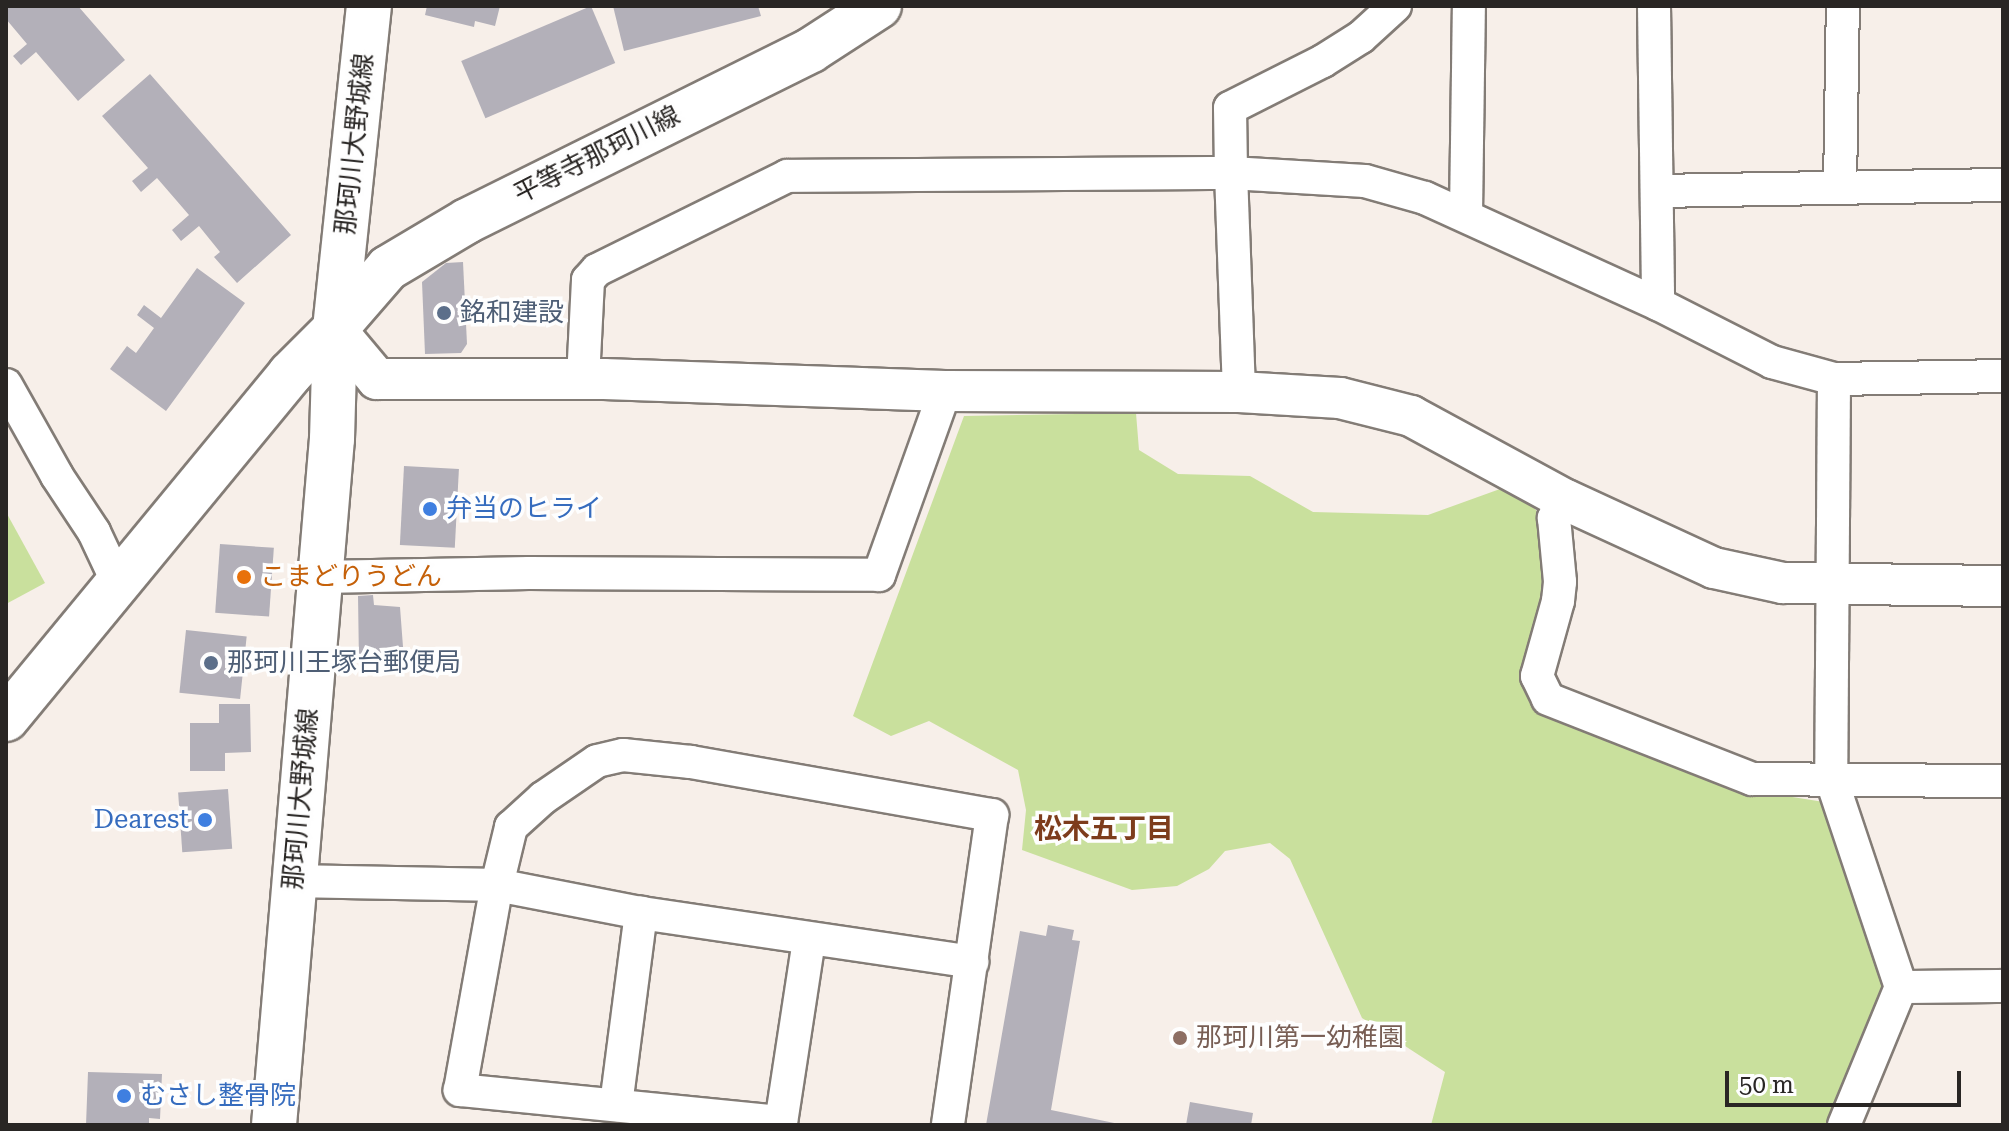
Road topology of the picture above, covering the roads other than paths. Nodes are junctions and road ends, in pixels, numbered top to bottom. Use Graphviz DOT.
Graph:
graph roads {
  1 [pos="369,6"];
  2 [pos="879,6"];
  3 [pos="1395,6"];
  4 [pos="1469,6"];
  5 [pos="1654,6"];
  6 [pos="1843,6"];
  7 [pos="1231,173"];
  8 [pos="2003,185"];
  9 [pos="1840,188"];
  10 [pos="1657,191"];
  11 [pos="1466,214"];
  12 [pos="1658,304"];
  13 [pos="335,329"];
  14 [pos="2003,376"];
  15 [pos="583,379"];
  16 [pos="1834,379"];
  17 [pos="6,385"];
  18 [pos="945,391"];
  19 [pos="1239,392"];
  20 [pos="1566,500"];
  21 [pos="320,577"];
  22 [pos="118,583"];
  23 [pos="1834,585"];
  24 [pos="2003,586"];
  25 [pos="6,719"];
  26 [pos="1831,778"];
  27 [pos="2003,781"];
  28 [pos="294,881"];
  29 [pos="497,885"];
  30 [pos="641,913"];
  31 [pos="809,940"];
  32 [pos="972,962"];
  33 [pos="2003,986"];
  34 [pos="1901,987"];
  35 [pos="616,1105"];
  36 [pos="274,1125"];
  37 [pos="948,1125"];
  38 [pos="1844,1125"];
  1 -- 13 [label="main road, 那珂川大野城線"];
  2 -- 13 [label="main road, 平等寺那珂川線"];
  3 -- 7 [label="street"];
  4 -- 11 [label="street"];
  5 -- 10 [label="street"];
  6 -- 9 [label="street"];
  7 -- 11 [label="street"];
  7 -- 15 [label="street"];
  7 -- 19 [label="street"];
  8 -- 9 [label="street"];
  9 -- 10 [label="street"];
  10 -- 12 [label="street"];
  11 -- 12 [label="street"];
  12 -- 16 [label="street"];
  13 -- 15 [label="street"];
  13 -- 21 [label="main road, 那珂川大野城線"];
  13 -- 22 [label="main road"];
  14 -- 16 [label="street"];
  15 -- 18 [label="street"];
  16 -- 23 [label="street"];
  17 -- 22 [label="street"];
  18 -- 19 [label="street"];
  18 -- 21 [label="street"];
  19 -- 20 [label="street"];
  20 -- 23 [label="street"];
  20 -- 26 [label="street"];
  21 -- 28 [label="main road, 那珂川大野城線"];
  22 -- 25 [label="main road"];
  23 -- 24 [label="street"];
  23 -- 26 [label="street"];
  26 -- 27 [label="street"];
  26 -- 34 [label="street"];
  28 -- 29 [label="street"];
  28 -- 36 [label="main road, 那珂川大野城線"];
  29 -- 30 [label="street"];
  29 -- 32 [label="street"];
  29 -- 35 [label="street"];
  30 -- 31 [label="street"];
  30 -- 35 [label="street"];
  31 -- 32 [label="street"];
  31 -- 35 [label="street"];
  32 -- 37 [label="street"];
  33 -- 34 [label="street"];
  34 -- 38 [label="street"];
}
